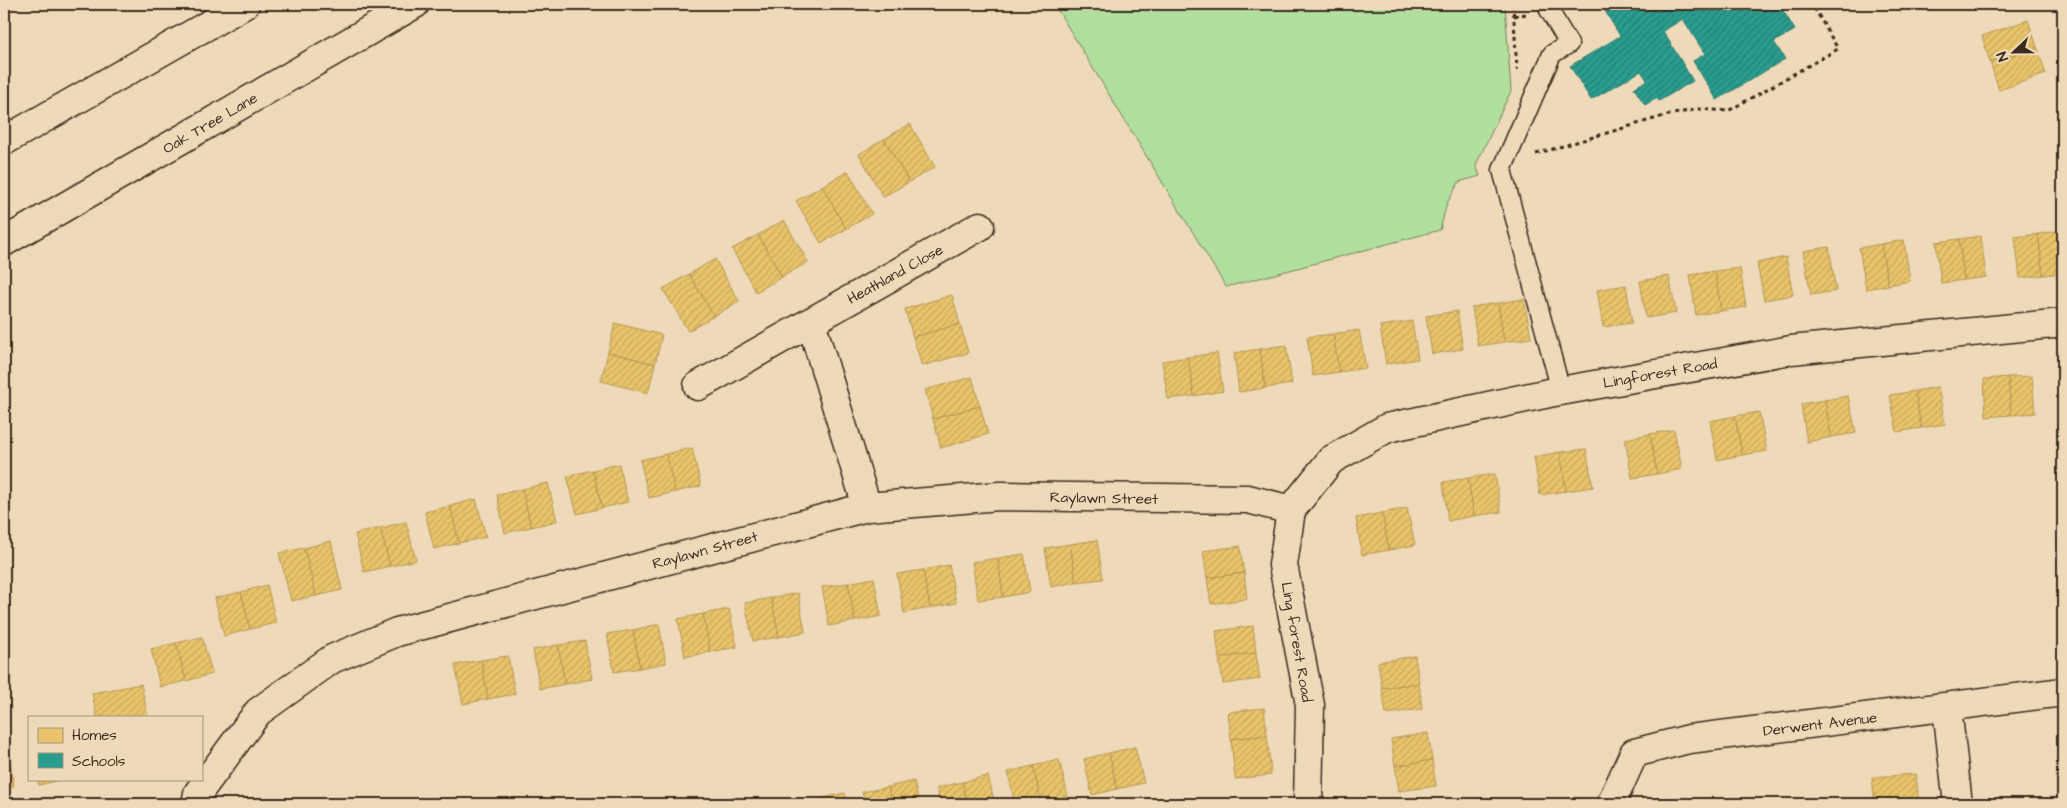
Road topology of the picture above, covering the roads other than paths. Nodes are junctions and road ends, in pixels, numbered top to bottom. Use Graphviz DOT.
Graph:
graph roads {
  1 [pos="245,4"];
  2 [pos="415,4"];
  3 [pos="1549,10"];
  4 [pos="4,141"];
  5 [pos="980,226"];
  6 [pos="4,242"];
  7 [pos="811,322"];
  8 [pos="2063,323"];
  9 [pos="698,386"];
  10 [pos="1561,391"];
  11 [pos="867,507"];
  12 [pos="1290,510"];
  13 [pos="2063,692"];
  14 [pos="1947,708"];
  15 [pos="196,804"];
  16 [pos="1308,804"];
  17 [pos="1610,804"];
  18 [pos="1958,804"];
  1 -- 4 [label="street"];
  2 -- 6 [label="street, Oak Tree Lane"];
  3 -- 10 [label="lane"];
  5 -- 7 [label="street, Heathland Close"];
  7 -- 9 [label="street, Heathland Close"];
  7 -- 11 [label="street"];
  8 -- 10 [label="street, Lingforest Road"];
  10 -- 12 [label="street, Lingforest Road"];
  11 -- 12 [label="street, Raylawn Street"];
  11 -- 15 [label="street, Raylawn Street"];
  12 -- 16 [label="street, Ling forest Road"];
  13 -- 14 [label="street, Derwent Avenue"];
  14 -- 17 [label="street, Derwent Avenue"];
  14 -- 18 [label="street"];
}
